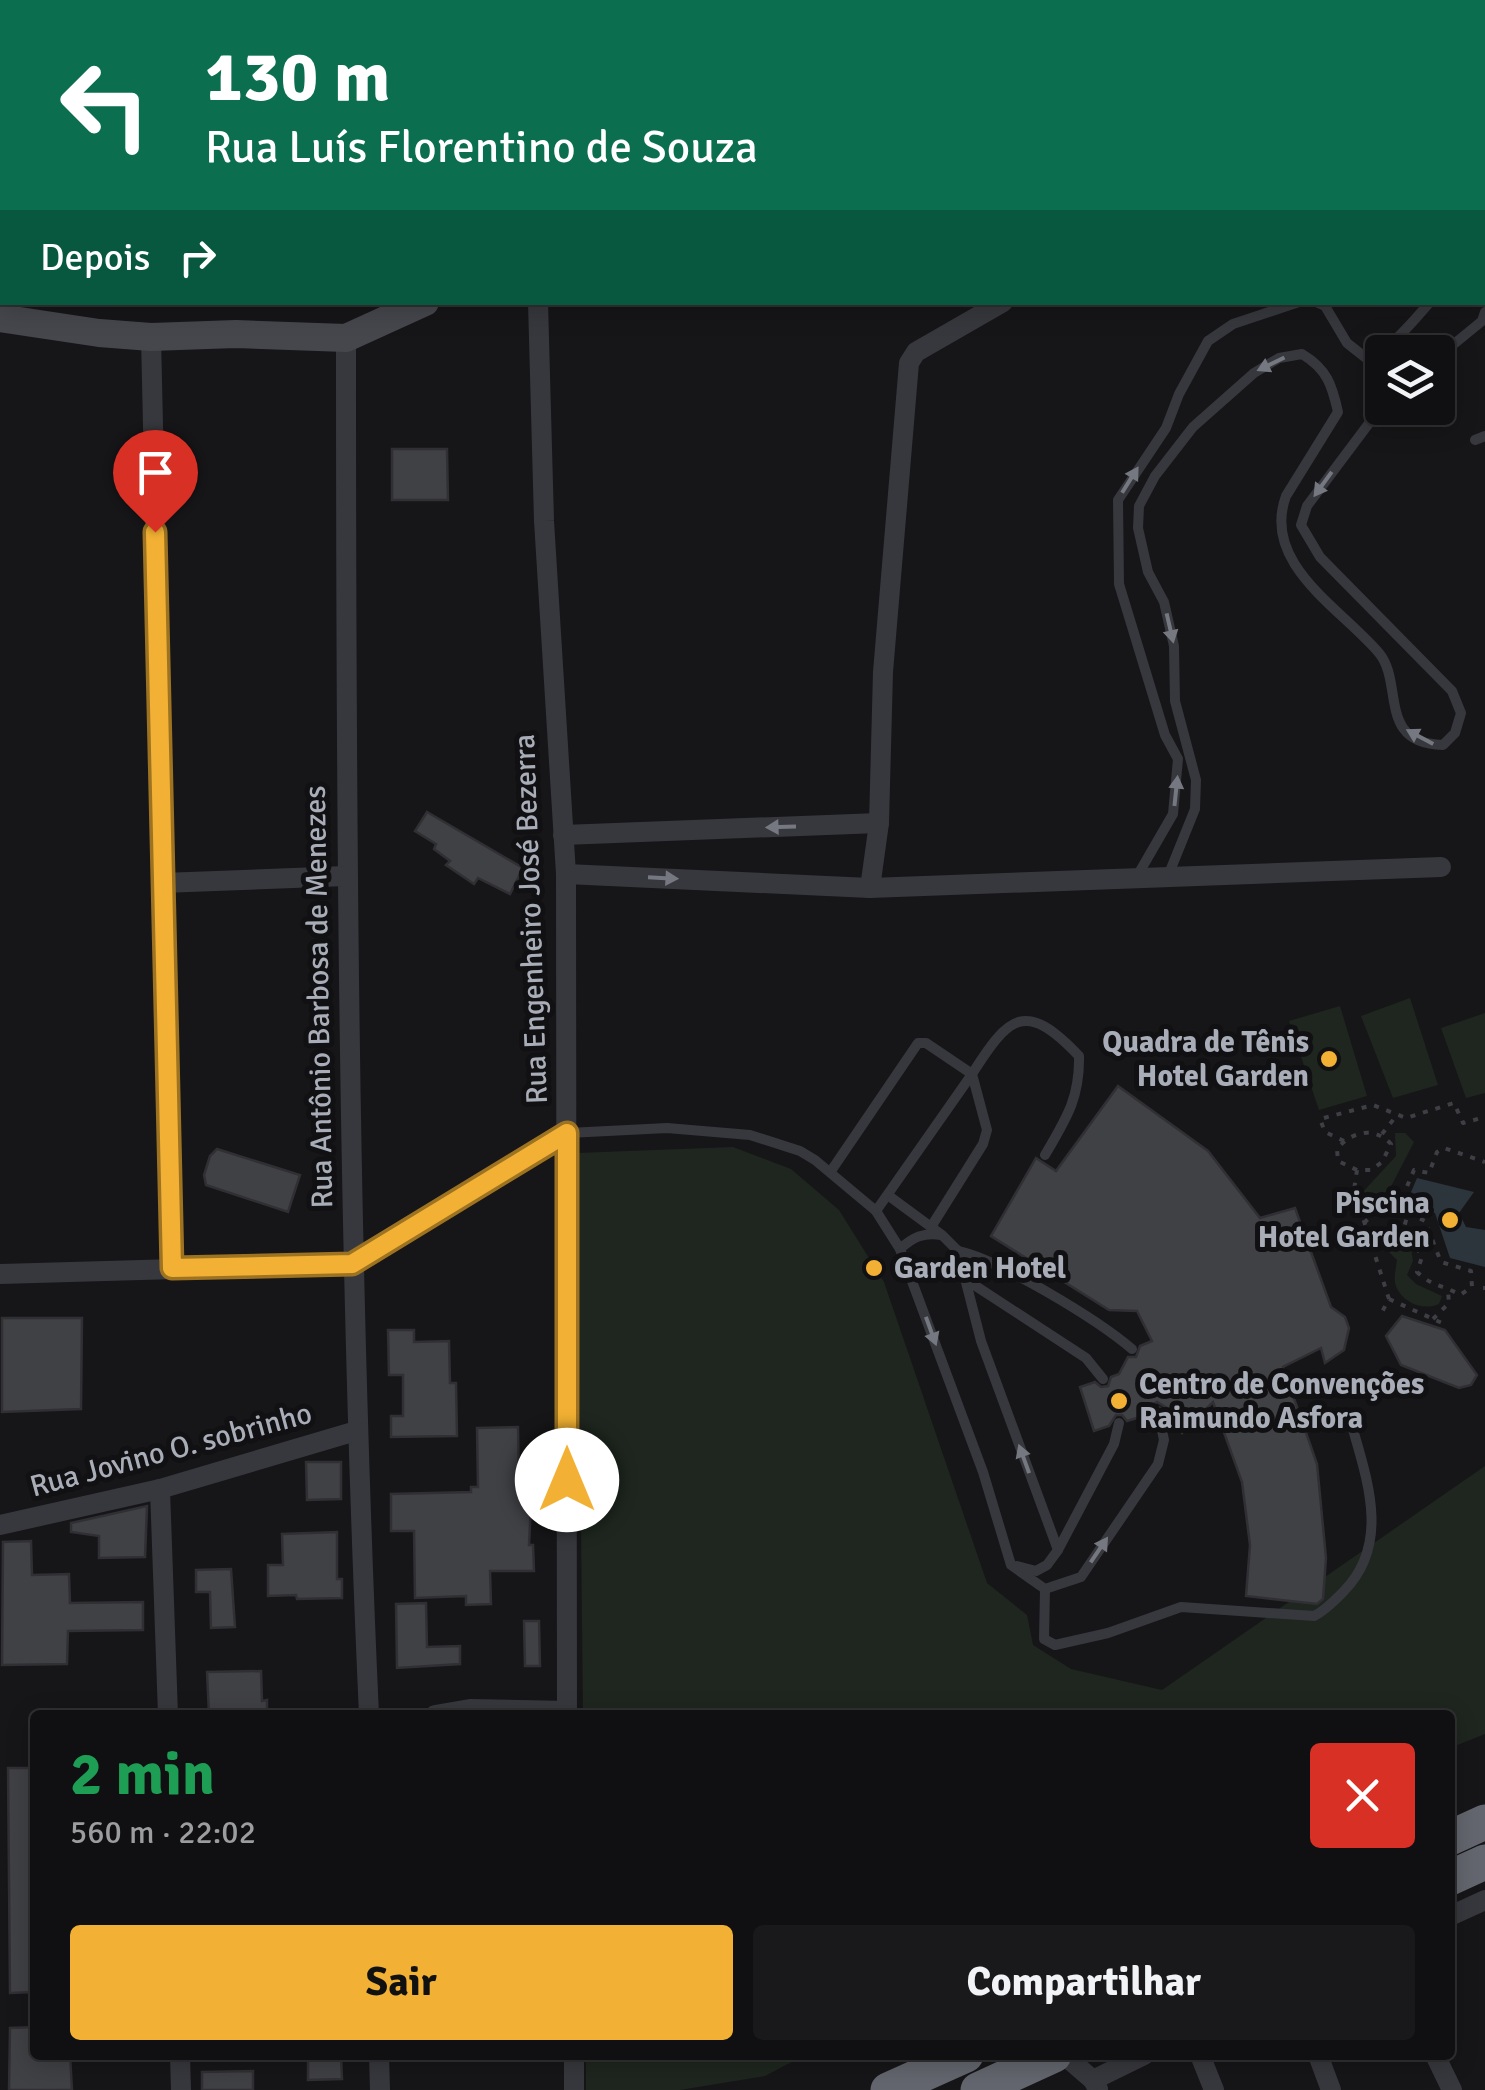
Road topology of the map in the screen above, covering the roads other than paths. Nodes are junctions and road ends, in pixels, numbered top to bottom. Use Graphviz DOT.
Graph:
graph roads {
  1 [pos="418,305"];
  2 [pos="538,305"];
  3 [pos="998,305"];
  4 [pos="1290,305"];
  5 [pos="1324,305"];
  6 [pos="1428,305"];
  7 [pos="1485,312"];
  8 [pos="5,322"];
  9 [pos="151,337"];
  10 [pos="346,338"];
  11 [pos="1455,344"];
  12 [pos="1368,425"];
  13 [pos="879,823"];
  14 [pos="563,835"];
  15 [pos="1441,867"];
  16 [pos="566,874"];
  17 [pos="346,876"];
  18 [pos="1168,877"];
  19 [pos="1136,878"];
  20 [pos="162,883"];
  21 [pos="870,888"];
  22 [pos="972,1074"];
  23 [pos="567,1133"];
  24 [pos="1045,1154"];
  25 [pos="831,1171"];
  26 [pos="889,1196"];
  27 [pos="876,1211"];
  28 [pos="931,1227"];
  29 [pos="942,1235"];
  30 [pos="900,1248"];
  31 [pos="958,1251"];
  32 [pos="352,1264"];
  33 [pos="172,1268"];
  34 [pos="0,1274"];
  35 [pos="965,1279"];
  36 [pos="1132,1350"];
  37 [pos="1104,1380"];
  38 [pos="1158,1411"];
  39 [pos="1120,1423"];
  40 [pos="1352,1426"];
  41 [pos="356,1432"];
  42 [pos="160,1489"];
  43 [pos="0,1525"];
  44 [pos="1058,1550"];
  45 [pos="1011,1565"];
  46 [pos="1045,1589"];
  47 [pos="168,1710"];
  48 [pos="369,1710"];
  49 [pos="464,1710"];
  50 [pos="494,1710"];
  51 [pos="567,1710"];
  52 [pos="1485,1822"];
  53 [pos="1455,1836"];
  54 [pos="1485,1862"];
  55 [pos="1455,1876"];
  56 [pos="1484,1902"];
  57 [pos="1455,1914"];
  58 [pos="180,2060"];
  59 [pos="379,2060"];
  60 [pos="574,2060"];
  61 [pos="955,2060"];
  62 [pos="1043,2060"];
  63 [pos="1069,2060"];
  64 [pos="1136,2060"];
  65 [pos="1202,2060"];
  66 [pos="1320,2060"];
  67 [pos="1438,2060"];
  68 [pos="1096,2085"];
  69 [pos="181,2090"];
  70 [pos="380,2090"];
  71 [pos="574,2090"];
  72 [pos="888,2090"];
  73 [pos="978,2090"];
  74 [pos="1214,2090"];
  75 [pos="1332,2090"];
  76 [pos="1452,2090"];
  1 -- 10 [label="street"];
  2 -- 14 [label="street, Rua Engenheiro José Bezerra"];
  3 -- 13 [label="street"];
  19 -- 4 [label="lane, one-way"];
  5 -- 6 [label="lane"];
  7 -- 11 [label="lane"];
  8 -- 9 [label="street"];
  9 -- 10 [label="street"];
  9 -- 20 [label="street"];
  10 -- 17 [label="street, Rua Antônio Barbosa de Menezes"];
  12 -- 18 [label="lane, one-way"];
  13 -- 14 [label="street, one-way"];
  13 -- 21 [label="street"];
  14 -- 16 [label="street, Rua Engenheiro José Bezerra"];
  15 -- 18 [label="street"];
  16 -- 21 [label="street, one-way"];
  16 -- 23 [label="street, Rua Engenheiro José Bezerra"];
  17 -- 20 [label="street"];
  17 -- 32 [label="street, Rua Antônio Barbosa de Menezes"];
  18 -- 19 [label="street"];
  19 -- 21 [label="street"];
  20 -- 33 [label="street"];
  22 -- 24 [label="lane"];
  22 -- 25 [label="lane"];
  22 -- 26 [label="lane"];
  22 -- 28 [label="lane"];
  23 -- 25 [label="lane"];
  23 -- 32 [label="street"];
  23 -- 51 [label="street, Rua Engenheiro José Bezerra"];
  25 -- 27 [label="lane"];
  26 -- 27 [label="lane"];
  26 -- 28 [label="lane"];
  27 -- 30 [label="lane"];
  28 -- 29 [label="lane"];
  29 -- 30 [label="lane"];
  29 -- 31 [label="lane"];
  30 -- 45 [label="lane, one-way"];
  31 -- 35 [label="lane"];
  31 -- 36 [label="lane"];
  32 -- 33 [label="street"];
  32 -- 41 [label="street, Rua Antônio Barbosa de Menezes"];
  33 -- 34 [label="street"];
  35 -- 37 [label="lane"];
  44 -- 35 [label="lane, one-way"];
  46 -- 38 [label="lane, one-way"];
  39 -- 44 [label="lane"];
  40 -- 46 [label="lane"];
  41 -- 42 [label="street, Rua Jovino O. sobrinho"];
  41 -- 48 [label="street, Rua Antônio Barbosa de Menezes"];
  42 -- 43 [label="street, Rua Jovino O. sobrinho"];
  42 -- 47 [label="street"];
  44 -- 45 [label="lane"];
  45 -- 46 [label="lane"];
  49 -- 50 [label="street"];
  52 -- 53 [label="highway"];
  54 -- 55 [label="highway"];
  56 -- 57 [label="street"];
  58 -- 69 [label="street"];
  59 -- 70 [label="street"];
  60 -- 71 [label="street"];
  61 -- 72 [label="highway"];
  62 -- 73 [label="highway"];
  63 -- 68 [label="street"];
  64 -- 68 [label="street"];
  65 -- 74 [label="street"];
  66 -- 75 [label="street"];
  67 -- 76 [label="street"];
}
